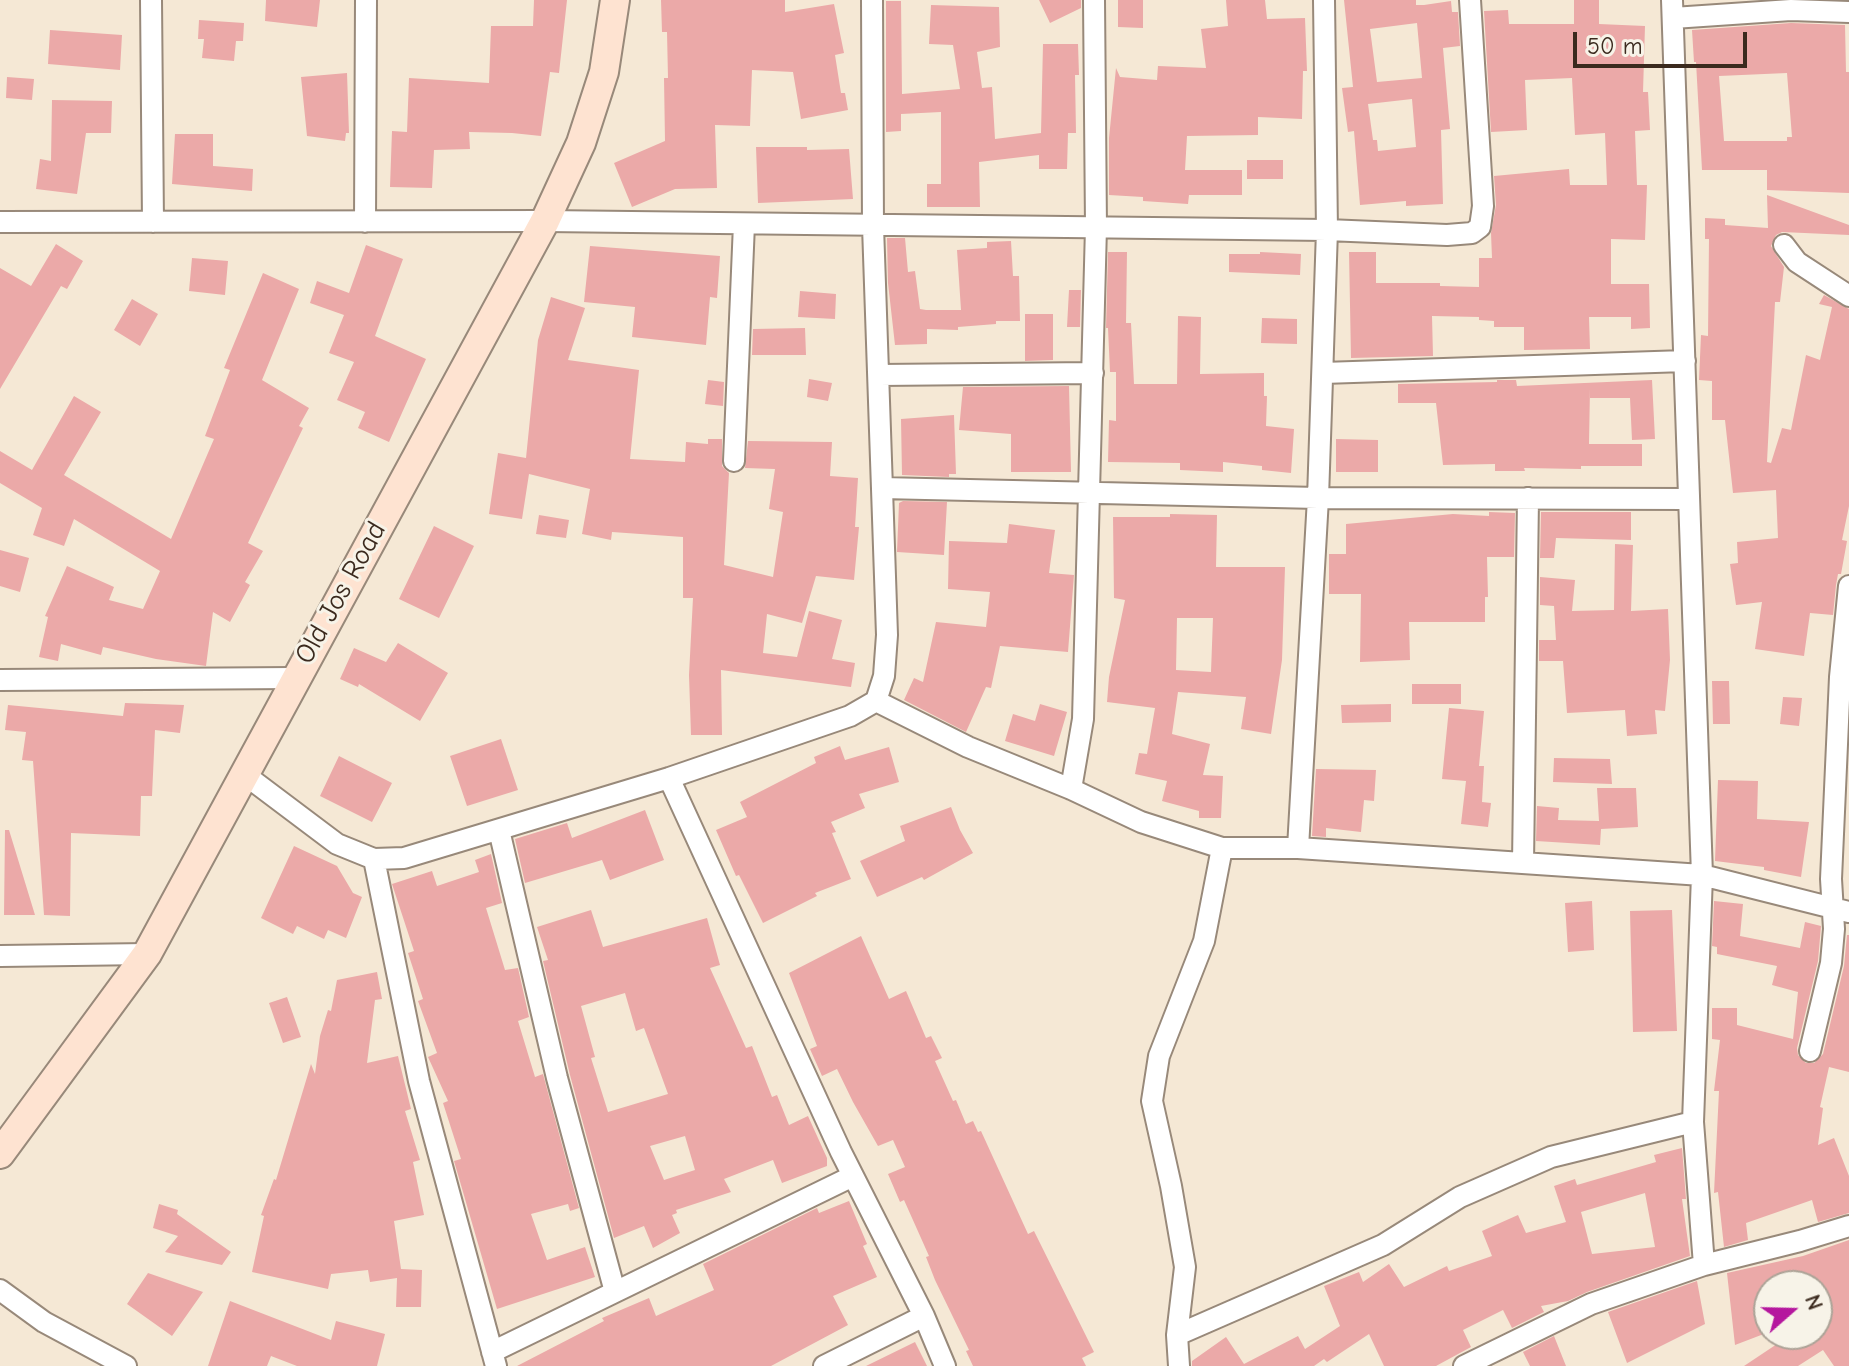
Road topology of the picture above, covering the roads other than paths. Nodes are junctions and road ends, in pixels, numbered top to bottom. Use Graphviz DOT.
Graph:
graph roads {
  1 [pos="151,0"];
  2 [pos="366,0"];
  3 [pos="615,0"];
  4 [pos="872,0"];
  5 [pos="1094,0"];
  6 [pos="1324,0"];
  7 [pos="1470,0"];
  8 [pos="1791,5"];
  9 [pos="1672,9"];
  10 [pos="1849,12"];
  11 [pos="545,221"];
  12 [pos="0,222"];
  13 [pos="153,222"];
  14 [pos="365,222"];
  15 [pos="744,224"];
  16 [pos="873,226"];
  17 [pos="1096,227"];
  18 [pos="1327,230"];
  19 [pos="1784,245"];
  20 [pos="1849,296"];
  21 [pos="1685,361"];
  22 [pos="1093,373"];
  23 [pos="1323,373"];
  24 [pos="879,375"];
  25 [pos="734,461"];
  26 [pos="882,488"];
  27 [pos="1089,494"];
  28 [pos="1318,498"];
  29 [pos="1528,498"];
  30 [pos="1688,499"];
  31 [pos="1849,586"];
  32 [pos="294,678"];
  33 [pos="0,680"];
  34 [pos="876,701"];
  35 [pos="244,774"];
  36 [pos="669,778"];
  37 [pos="1071,789"];
  38 [pos="499,830"];
  39 [pos="1222,848"];
  40 [pos="1298,848"];
  41 [pos="374,859"];
  42 [pos="1523,863"];
  43 [pos="1702,875"];
  44 [pos="1840,910"];
  45 [pos="147,954"];
  46 [pos="0,956"];
  47 [pos="1810,1051"];
  48 [pos="1693,1122"];
  49 [pos="0,1154"];
  50 [pos="853,1176"];
  51 [pos="1849,1226"];
  52 [pos="1704,1265"];
  53 [pos="0,1290"];
  54 [pos="615,1292"];
  55 [pos="924,1316"];
  56 [pos="1177,1335"];
  57 [pos="494,1359"];
  58 [pos="126,1366"];
  59 [pos="824,1366"];
  60 [pos="945,1366"];
  61 [pos="1179,1366"];
  62 [pos="1464,1366"];
  1 -- 13 [label="street"];
  2 -- 14 [label="street"];
  3 -- 11 [label="main road, Old Jos Road"];
  4 -- 16 [label="street"];
  5 -- 17 [label="street"];
  6 -- 18 [label="street"];
  7 -- 18 [label="street"];
  8 -- 9 [label="street"];
  8 -- 10 [label="street"];
  9 -- 21 [label="street"];
  11 -- 14 [label="street"];
  11 -- 15 [label="street"];
  11 -- 32 [label="main road, Old Jos Road"];
  12 -- 13 [label="street"];
  13 -- 14 [label="street"];
  15 -- 16 [label="street"];
  15 -- 25 [label="street"];
  16 -- 17 [label="street"];
  16 -- 24 [label="street"];
  17 -- 18 [label="street"];
  17 -- 22 [label="street"];
  18 -- 23 [label="street"];
  19 -- 20 [label="street"];
  21 -- 23 [label="street"];
  21 -- 30 [label="street"];
  22 -- 24 [label="street"];
  22 -- 27 [label="street"];
  23 -- 28 [label="street"];
  24 -- 26 [label="street"];
  26 -- 27 [label="street"];
  26 -- 34 [label="street"];
  27 -- 28 [label="street"];
  27 -- 37 [label="street"];
  28 -- 29 [label="street"];
  28 -- 40 [label="street"];
  29 -- 30 [label="street"];
  29 -- 42 [label="street"];
  30 -- 43 [label="street"];
  31 -- 44 [label="street"];
  32 -- 33 [label="street"];
  32 -- 35 [label="main road, Old Jos Road"];
  34 -- 36 [label="street"];
  34 -- 37 [label="street"];
  35 -- 41 [label="street"];
  35 -- 45 [label="main road, Old Jos Road"];
  36 -- 38 [label="street"];
  36 -- 50 [label="street"];
  37 -- 39 [label="street"];
  38 -- 41 [label="street"];
  38 -- 54 [label="street"];
  39 -- 40 [label="street"];
  39 -- 56 [label="street"];
  40 -- 42 [label="street"];
  41 -- 57 [label="street"];
  42 -- 43 [label="street"];
  43 -- 44 [label="street"];
  43 -- 48 [label="street"];
  44 -- 47 [label="street"];
  45 -- 46 [label="street"];
  45 -- 49 [label="main road, Old Jos Road"];
  48 -- 52 [label="street"];
  48 -- 56 [label="street"];
  50 -- 54 [label="street"];
  50 -- 55 [label="street"];
  51 -- 52 [label="street"];
  52 -- 62 [label="street"];
  53 -- 58 [label="street"];
  54 -- 57 [label="street"];
  55 -- 59 [label="street"];
  55 -- 60 [label="street"];
  56 -- 61 [label="street"];
}
